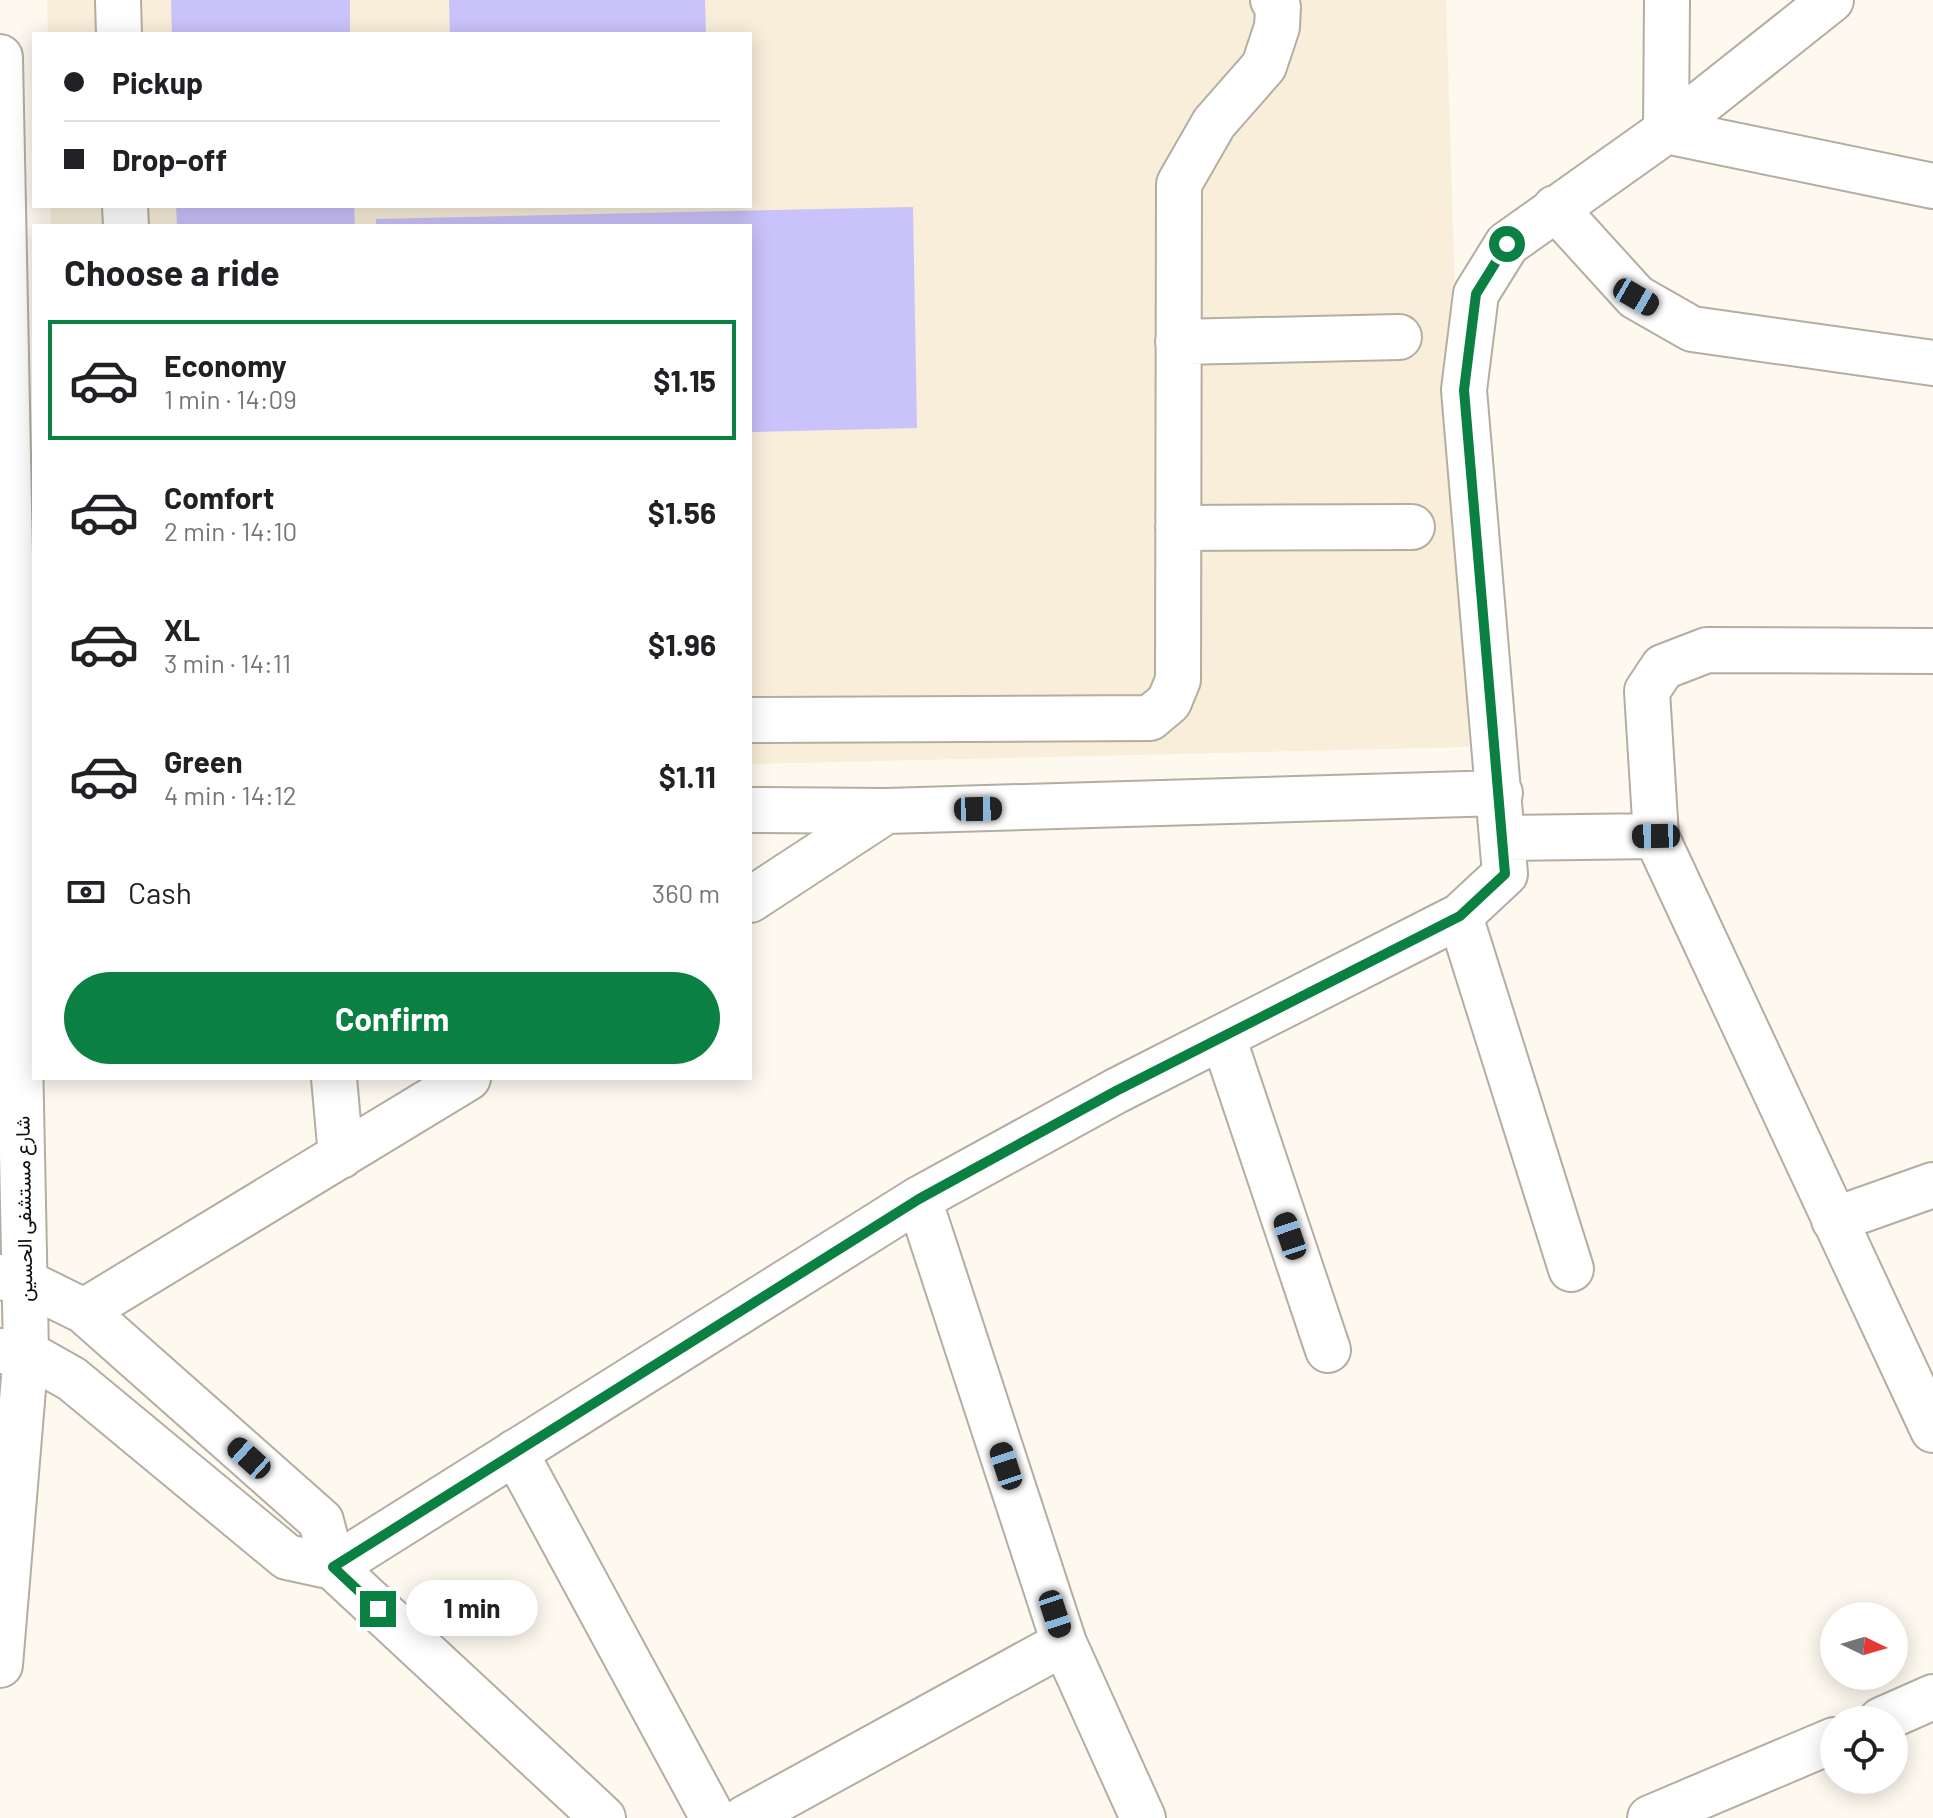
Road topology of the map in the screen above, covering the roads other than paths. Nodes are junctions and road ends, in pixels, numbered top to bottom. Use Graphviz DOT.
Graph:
graph roads {
  1 [pos="118,0"];
  2 [pos="1273,0"];
  3 [pos="1667,0"];
  4 [pos="1831,0"];
  5 [pos="119,32"];
  6 [pos="0,57"];
  7 [pos="1666,131"];
  8 [pos="1933,186"];
  9 [pos="1555,208"];
  10 [pos="1399,337"];
  11 [pos="1178,342"];
  12 [pos="1933,363"];
  13 [pos="1412,527"];
  14 [pos="1178,528"];
  15 [pos="1933,651"];
  16 [pos="752,720"];
  17 [pos="1500,793"];
  18 [pos="752,810"];
  19 [pos="886,811"];
  20 [pos="25,822"];
  21 [pos="1656,836"];
  22 [pos="1503,838"];
  23 [pos="752,899"];
  24 [pos="1460,916"];
  25 [pos="1223,1037"];
  26 [pos="334,1080"];
  27 [pos="465,1080"];
  28 [pos="341,1156"];
  29 [pos="1933,1185"];
  30 [pos="919,1199"];
  31 [pos="1834,1220"];
  32 [pos="1571,1269"];
  33 [pos="12,1280"];
  34 [pos="84,1311"];
  35 [pos="1328,1350"];
  36 [pos="13,1352"];
  37 [pos="1933,1430"];
  38 [pos="515,1452"];
  39 [pos="333,1567"];
  40 [pos="1064,1643"];
  41 [pos="0,1665"];
  42 [pos="1933,1697"];
  43 [pos="1908,1708"];
  44 [pos="1820,1746"];
  45 [pos="603,1818"];
  46 [pos="713,1818"];
  47 [pos="745,1818"];
  48 [pos="1143,1818"];
  49 [pos="1650,1818"];
  1 -- 5 [label="street"];
  2 -- 11 [label="street"];
  3 -- 7 [label="street"];
  4 -- 7 [label="street"];
  6 -- 20 [label="street, شارع مستشفى الحسين"];
  7 -- 8 [label="street"];
  7 -- 9 [label="street"];
  9 -- 12 [label="street"];
  9 -- 17 [label="street"];
  10 -- 11 [label="street"];
  11 -- 14 [label="street"];
  13 -- 14 [label="street"];
  14 -- 16 [label="street"];
  15 -- 21 [label="street"];
  17 -- 19 [label="street"];
  17 -- 22 [label="street"];
  18 -- 19 [label="street"];
  19 -- 23 [label="street"];
  20 -- 33 [label="street, شارع مستشفى الحسين"];
  21 -- 22 [label="street"];
  21 -- 31 [label="street"];
  22 -- 24 [label="street"];
  24 -- 25 [label="street"];
  24 -- 32 [label="street"];
  25 -- 30 [label="street"];
  25 -- 35 [label="street"];
  26 -- 28 [label="street"];
  27 -- 28 [label="street"];
  28 -- 34 [label="street"];
  29 -- 31 [label="street"];
  30 -- 38 [label="street"];
  30 -- 40 [label="street"];
  31 -- 37 [label="street"];
  33 -- 34 [label="street"];
  33 -- 36 [label="street, شارع مستشفى الحسين"];
  34 -- 39 [label="street"];
  36 -- 39 [label="street"];
  36 -- 41 [label="street, شارع مستشفى الحسين"];
  38 -- 39 [label="street"];
  38 -- 46 [label="street"];
  39 -- 45 [label="street"];
  40 -- 47 [label="street"];
  40 -- 48 [label="street"];
  42 -- 43 [label="street"];
  44 -- 49 [label="street"];
}
